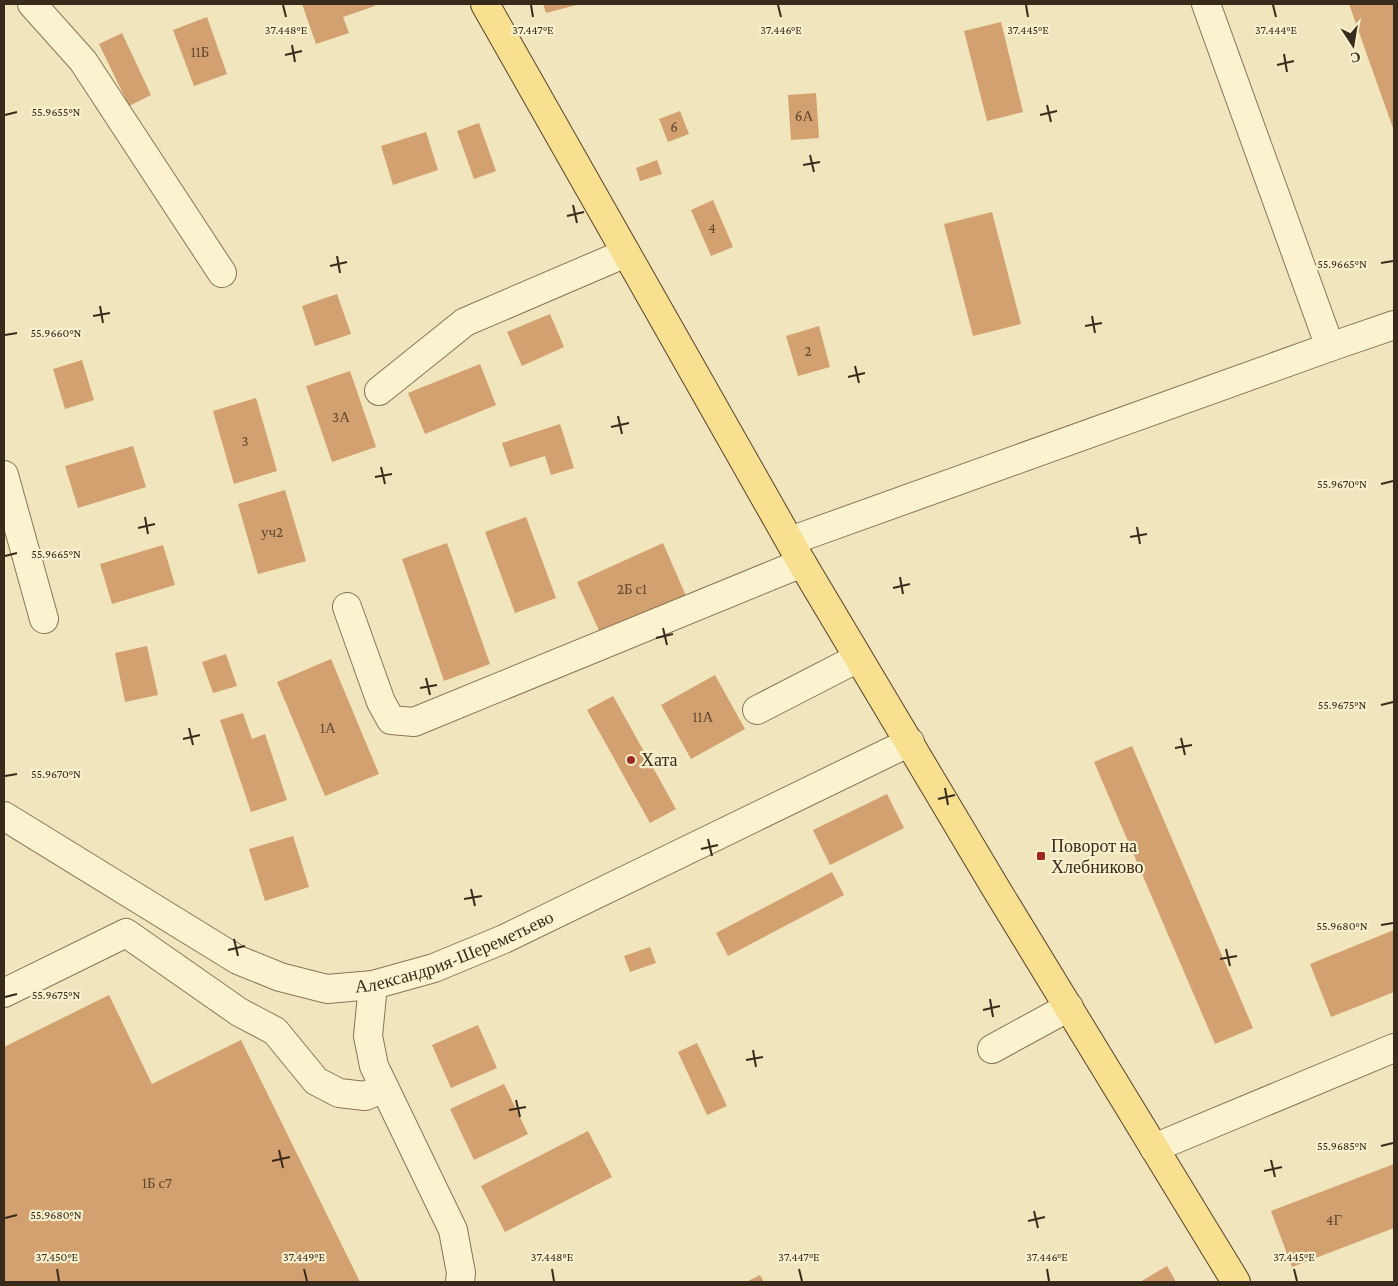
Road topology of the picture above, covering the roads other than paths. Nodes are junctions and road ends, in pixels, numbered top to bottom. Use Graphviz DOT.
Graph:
graph roads {
  1 [pos="32,4"];
  2 [pos="485,4"];
  3 [pos="1206,4"];
  4 [pos="626,252"];
  5 [pos="222,273"];
  6 [pos="1394,325"];
  7 [pos="1330,346"];
  8 [pos="380,392"];
  9 [pos="4,475"];
  10 [pos="796,552"];
  11 [pos="347,607"];
  12 [pos="44,619"];
  13 [pos="858,658"];
  14 [pos="757,710"];
  15 [pos="910,742"];
  16 [pos="4,816"];
  17 [pos="373,985"];
  18 [pos="4,993"];
  19 [pos="1069,1008"];
  20 [pos="1394,1048"];
  21 [pos="992,1049"];
  22 [pos="384,1088"];
  23 [pos="1154,1148"];
  24 [pos="460,1282"];
  25 [pos="1236,1282"];
  1 -- 5 [label="street"];
  2 -- 4 [label="main road"];
  3 -- 7 [label="street"];
  4 -- 8 [label="street"];
  4 -- 10 [label="main road"];
  6 -- 7 [label="street"];
  7 -- 10 [label="street"];
  9 -- 12 [label="street"];
  10 -- 11 [label="street"];
  10 -- 13 [label="main road"];
  13 -- 14 [label="street"];
  13 -- 15 [label="main road"];
  15 -- 17 [label="street, Александрия-Шереметьево"];
  15 -- 19 [label="main road"];
  16 -- 17 [label="street, Александрия-Шереметьево"];
  17 -- 22 [label="street"];
  18 -- 22 [label="street"];
  19 -- 21 [label="street"];
  19 -- 23 [label="main road"];
  20 -- 23 [label="street"];
  22 -- 24 [label="street"];
  23 -- 25 [label="main road"];
}
